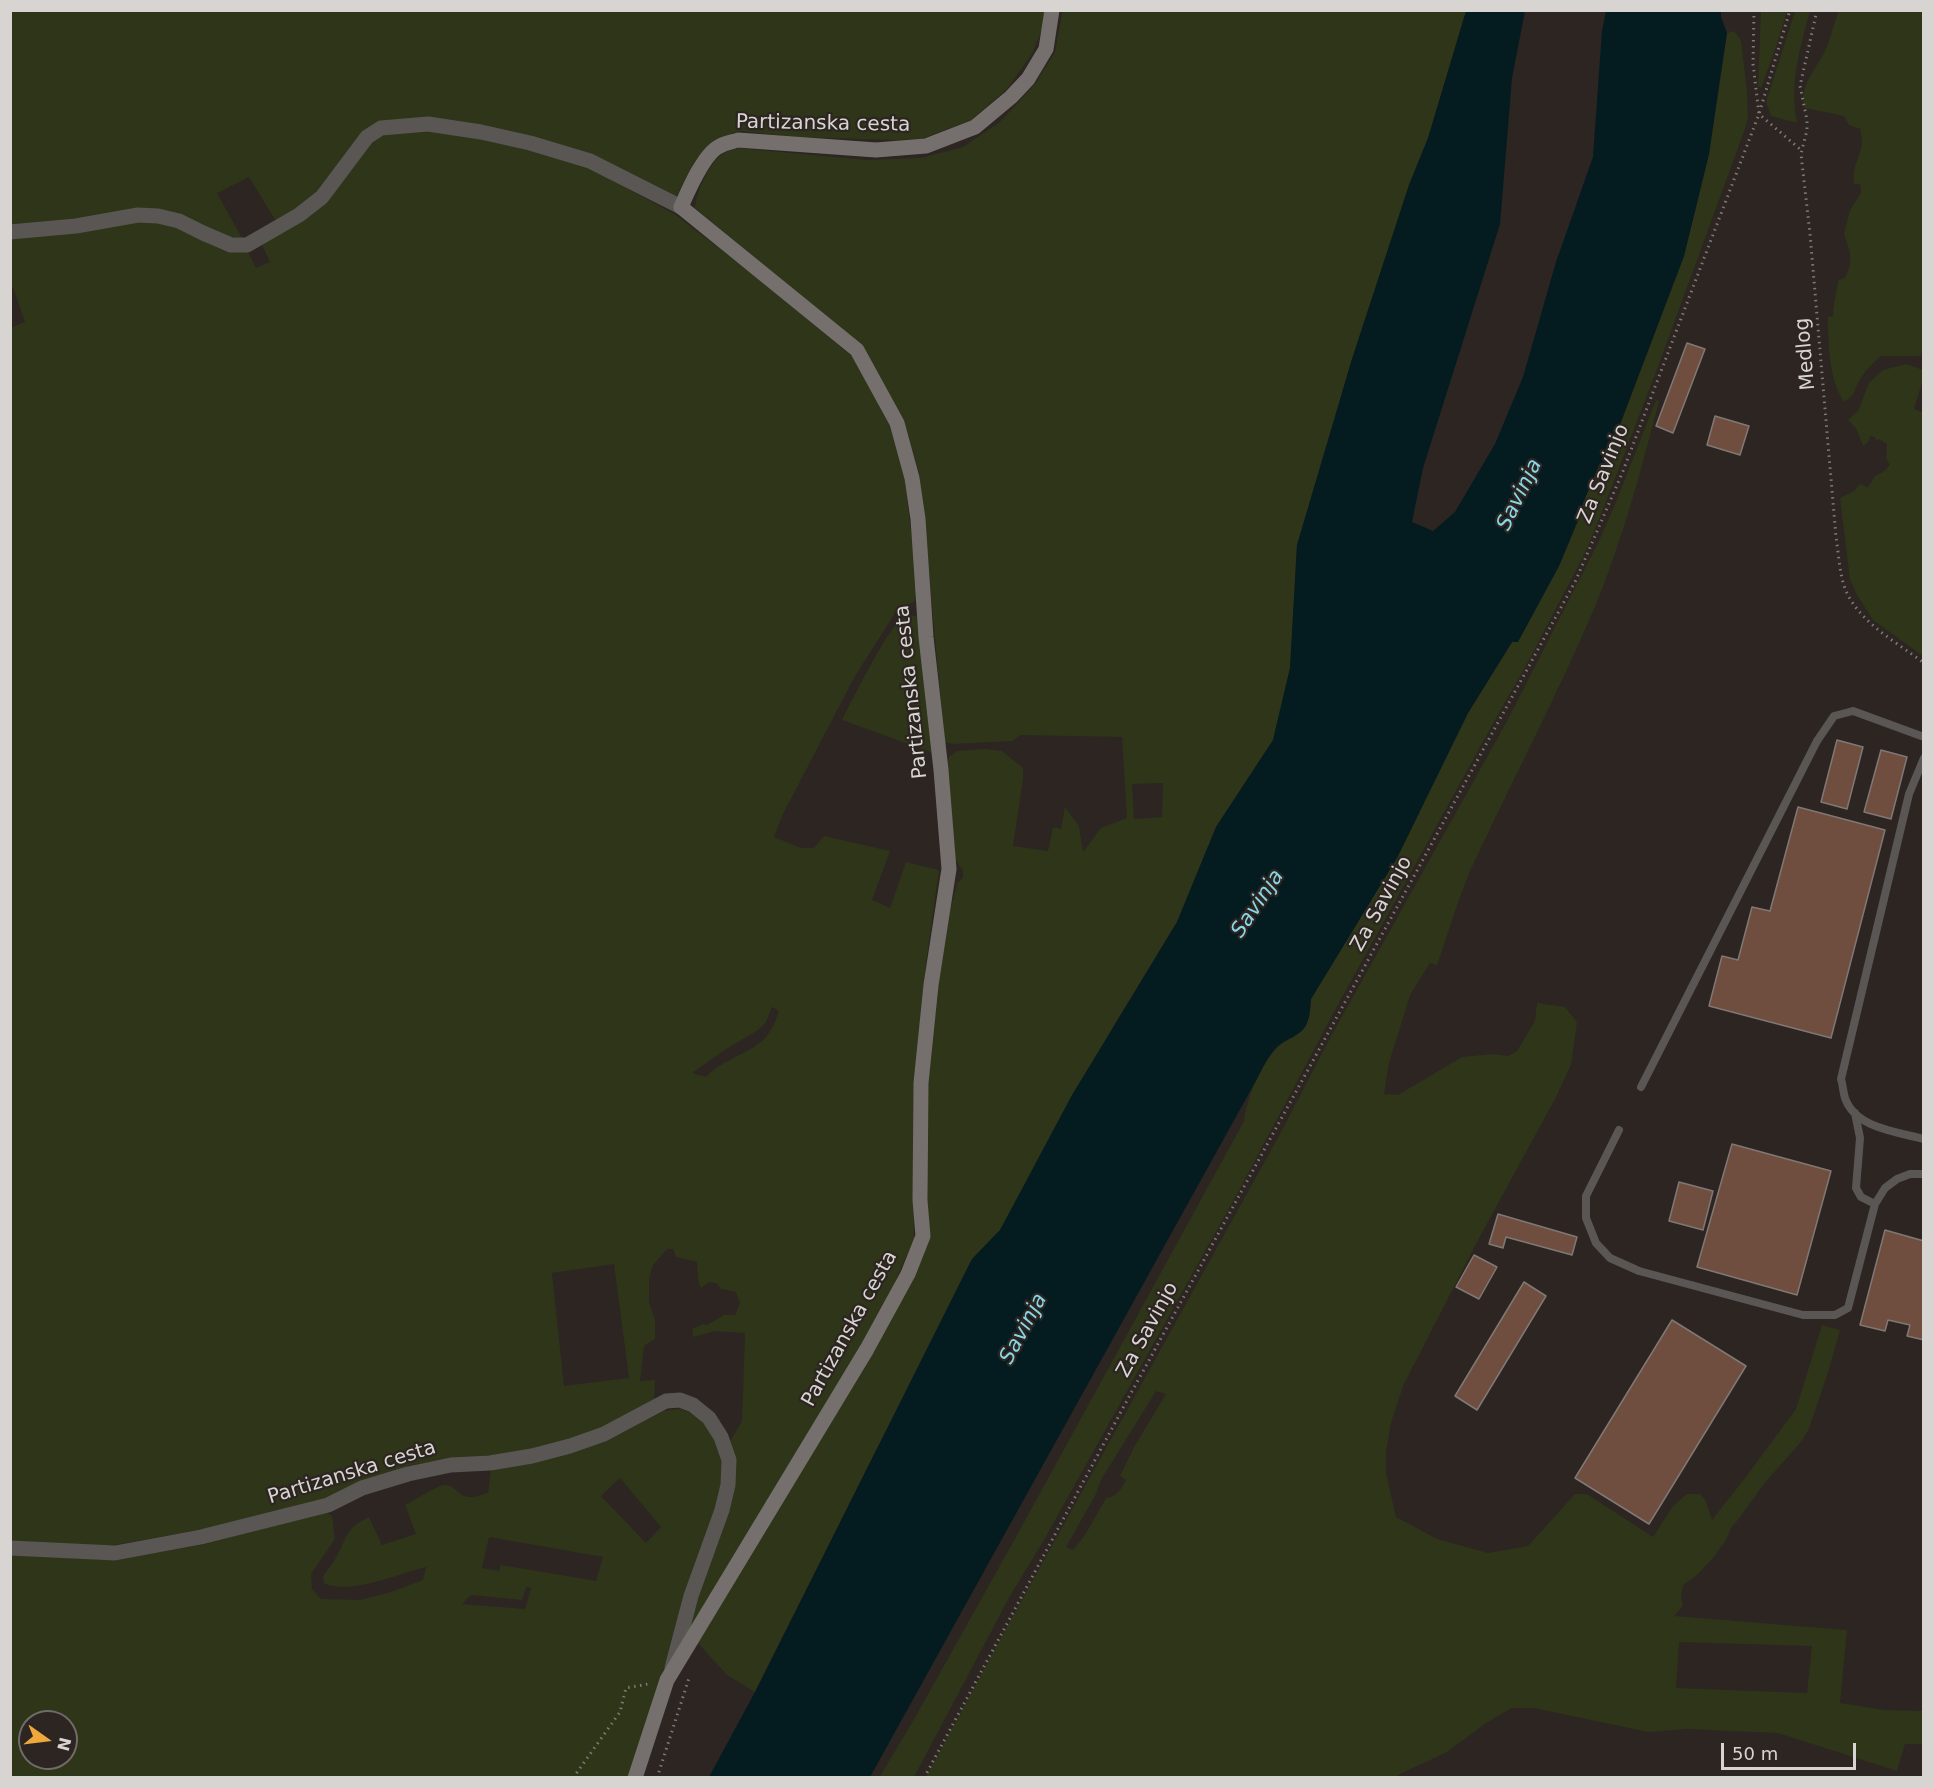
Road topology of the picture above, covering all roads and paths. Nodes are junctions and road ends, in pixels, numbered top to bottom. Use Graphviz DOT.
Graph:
graph roads {
  1 [pos="1052,10"];
  2 [pos="1755,10"];
  3 [pos="1790,10"];
  4 [pos="1817,10"];
  5 [pos="1760,114"];
  6 [pos="1801,150"];
  7 [pos="681,207"];
  8 [pos="10,232"];
  9 [pos="1923,663"];
  10 [pos="1923,737"];
  11 [pos="1923,758"];
  12 [pos="1641,1087"];
  13 [pos="1856,1113"];
  14 [pos="1619,1130"];
  15 [pos="1923,1139"];
  16 [pos="1923,1174"];
  17 [pos="1875,1204"];
  18 [pos="10,1548"];
  19 [pos="689,1678"];
  20 [pos="668,1679"];
  21 [pos="573,1778"];
  22 [pos="635,1778"];
  23 [pos="657,1778"];
  24 [pos="924,1778"];
  1 -- 7 [label="street, Partizanska cesta"];
  2 -- 5 [label="path"];
  3 -- 5 [label="path, Za Savinjo"];
  4 -- 6 [label="path, Medlog"];
  5 -- 6 [label="path"];
  5 -- 24 [label="path, Za Savinjo"];
  6 -- 9 [label="path, Medlog"];
  7 -- 8 [label="street"];
  7 -- 20 [label="street, Partizanska cesta"];
  10 -- 12 [label="lane"];
  11 -- 13 [label="lane"];
  13 -- 15 [label="lane"];
  13 -- 17 [label="lane"];
  14 -- 17 [label="lane"];
  16 -- 17 [label="lane"];
  18 -- 20 [label="street, Partizanska cesta"];
  19 -- 23 [label="path"];
  20 -- 21 [label="path"];
  20 -- 22 [label="street, Partizanska cesta"];
}
